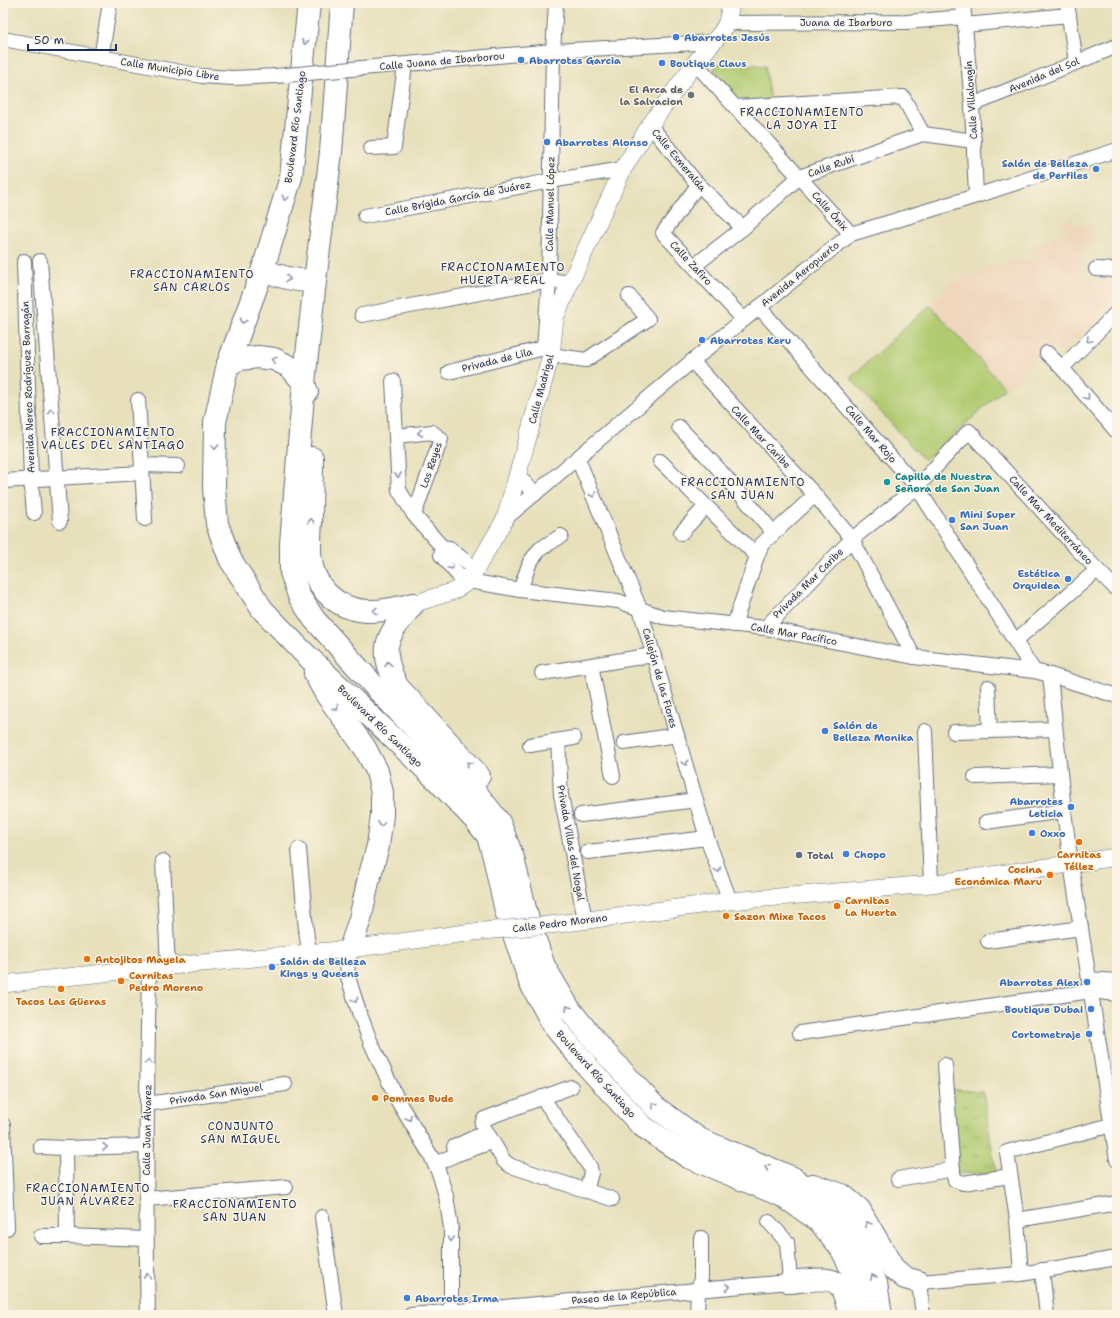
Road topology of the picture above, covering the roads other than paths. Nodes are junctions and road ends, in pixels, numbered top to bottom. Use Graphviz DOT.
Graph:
graph roads {
  1 [pos="110,3"];
  2 [pos="309,3"];
  3 [pos="342,3"];
  4 [pos="556,3"];
  5 [pos="731,3"];
  6 [pos="1068,9"];
  7 [pos="964,15"];
  8 [pos="727,23"];
  9 [pos="3,39"];
  10 [pos="714,42"];
  11 [pos="1117,46"];
  12 [pos="553,51"];
  13 [pos="101,58"];
  14 [pos="1076,62"];
  15 [pos="696,63"];
  16 [pos="405,65"];
  17 [pos="362,68"];
  18 [pos="972,105"];
  19 [pos="735,107"];
  20 [pos="650,125"];
  21 [pos="923,134"];
  22 [pos="974,141"];
  23 [pos="371,148"];
  24 [pos="1117,150"];
  25 [pos="623,169"];
  26 [pos="799,177"];
  27 [pos="550,181"];
  28 [pos="698,184"];
  29 [pos="976,196"];
  30 [pos="365,216"];
  31 [pos="743,228"];
  32 [pos="851,234"];
  33 [pos="24,261"];
  34 [pos="40,261"];
  35 [pos="694,266"];
  36 [pos="262,269"];
  37 [pos="1096,269"];
  38 [pos="1117,270"];
  39 [pos="549,280"];
  40 [pos="315,281"];
  41 [pos="570,283"];
  42 [pos="629,296"];
  43 [pos="760,307"];
  44 [pos="1117,312"];
  45 [pos="362,315"];
  46 [pos="744,320"];
  47 [pos="548,351"];
  48 [pos="1048,353"];
  49 [pos="46,356"];
  50 [pos="27,357"];
  51 [pos="692,361"];
  52 [pos="228,364"];
  53 [pos="1062,368"];
  54 [pos="449,372"];
  55 [pos="393,381"];
  56 [pos="304,383"];
  57 [pos="138,400"];
  58 [pos="679,427"];
  59 [pos="970,430"];
  60 [pos="1116,431"];
  61 [pos="396,436"];
  62 [pos="578,459"];
  63 [pos="660,461"];
  64 [pos="178,466"];
  65 [pos="142,469"];
  66 [pos="518,475"];
  67 [pos="57,478"];
  68 [pos="31,479"];
  69 [pos="3,481"];
  70 [pos="917,487"];
  71 [pos="535,494"];
  72 [pos="815,495"];
  73 [pos="706,506"];
  74 [pos="34,513"];
  75 [pos="414,514"];
  76 [pos="145,519"];
  77 [pos="505,519"];
  78 [pos="60,521"];
  79 [pos="681,533"];
  80 [pos="774,533"];
  81 [pos="561,536"];
  82 [pos="852,539"];
  83 [pos="757,556"];
  84 [pos="1098,570"];
  85 [pos="472,576"];
  86 [pos="520,590"];
  87 [pos="1117,590"];
  88 [pos="413,604"];
  89 [pos="640,609"];
  90 [pos="734,625"];
  91 [pos="764,628"];
  92 [pos="1015,641"];
  93 [pos="301,650"];
  94 [pos="653,655"];
  95 [pos="914,656"];
  96 [pos="591,665"];
  97 [pos="1034,671"];
  98 [pos="542,673"];
  99 [pos="1050,675"];
  100 [pos="988,687"];
  101 [pos="1117,696"];
  102 [pos="1055,729"];
  103 [pos="925,731"];
  104 [pos="990,731"];
  105 [pos="954,732"];
  106 [pos="677,735"];
  107 [pos="574,738"];
  108 [pos="558,741"];
  109 [pos="624,743"];
  110 [pos="530,745"];
  111 [pos="1060,774"];
  112 [pos="613,776"];
  113 [pos="975,777"];
  114 [pos="696,800"];
  115 [pos="1064,811"];
  116 [pos="581,815"];
  117 [pos="499,822"];
  118 [pos="986,822"];
  119 [pos="707,838"];
  120 [pos="299,849"];
  121 [pos="588,852"];
  122 [pos="1117,857"];
  123 [pos="163,861"];
  124 [pos="1071,864"];
  125 [pos="931,884"];
  126 [pos="730,901"];
  127 [pos="585,920"];
  128 [pos="1081,928"];
  129 [pos="988,941"];
  130 [pos="350,948"];
  131 [pos="309,952"];
  132 [pos="168,966"];
  133 [pos="149,968"];
  134 [pos="1117,981"];
  135 [pos="3,984"];
  136 [pos="1090,985"];
  137 [pos="1117,994"];
  138 [pos="800,1033"];
  139 [pos="945,1066"];
  140 [pos="285,1084"];
  141 [pos="571,1087"];
  142 [pos="542,1097"];
  143 [pos="147,1104"];
  144 [pos="3,1124"];
  145 [pos="1112,1125"];
  146 [pos="489,1137"];
  147 [pos="147,1146"];
  148 [pos="40,1147"];
  149 [pos="66,1148"];
  150 [pos="433,1160"];
  151 [pos="1117,1160"];
  152 [pos="953,1169"];
  153 [pos="1010,1176"];
  154 [pos="792,1178"];
  155 [pos="898,1179"];
  156 [pos="286,1187"];
  157 [pos="586,1191"];
  158 [pos="146,1198"];
  159 [pos="612,1199"];
  160 [pos="1117,1203"];
  161 [pos="322,1217"];
  162 [pos="1017,1220"];
  163 [pos="769,1222"];
  164 [pos="7,1228"];
  165 [pos="41,1236"];
  166 [pos="67,1236"];
  167 [pos="701,1238"];
  168 [pos="146,1239"];
  169 [pos="1117,1258"];
  170 [pos="1042,1270"];
  171 [pos="1021,1274"];
  172 [pos="790,1282"];
  173 [pos="919,1282"];
  174 [pos="698,1290"];
  175 [pos="451,1313"];
  176 [pos="148,1315"];
  177 [pos="336,1315"];
  178 [pos="410,1315"];
  179 [pos="697,1315"];
  180 [pos="850,1315"];
  181 [pos="862,1315"];
  182 [pos="881,1315"];
  183 [pos="923,1315"];
  184 [pos="1047,1315"];
  1 -- 13 [label="street"];
  2 -- 36 [label="main road, Boulevard Río Santiago, one-way"];
  3 -- 40 [label="main road, Boulevard Río Santiago"];
  4 -- 12 [label="street, Calle Manuel López"];
  5 -- 8 [label="street, Calle Madrigal"];
  6 -- 7 [label="street, Juana de Ibarburo"];
  6 -- 14 [label="street"];
  7 -- 8 [label="street, Juana de Ibarburo"];
  7 -- 18 [label="street, Calle Villalongín"];
  8 -- 10 [label="street, Calle Madrigal"];
  9 -- 13 [label="street, Calle Municipio Libre"];
  10 -- 12 [label="street, Calle Juana de Ibarborou"];
  10 -- 15 [label="street, Calle Madrigal"];
  11 -- 14 [label="street, Avenida del Sol"];
  12 -- 16 [label="street, Calle Juana de Ibarborou"];
  12 -- 27 [label="street, Calle Manuel López"];
  13 -- 17 [label="street, Calle Municipio Libre, bridge"];
  14 -- 18 [label="street, Avenida del Sol"];
  15 -- 19 [label="street, Calle Ónix"];
  15 -- 20 [label="street, Calle Madrigal"];
  16 -- 17 [label="street, Calle Juana de Ibarborou"];
  16 -- 23 [label="street"];
  18 -- 22 [label="street, Calle Villalongín"];
  19 -- 21 [label="street"];
  19 -- 26 [label="street, Calle Ónix"];
  20 -- 25 [label="street, Calle Madrigal"];
  20 -- 28 [label="street, Calle Esmeralda"];
  21 -- 22 [label="street, Calle Rubí"];
  21 -- 26 [label="street, Calle Rubí"];
  22 -- 29 [label="street, Calle Villalongín"];
  24 -- 29 [label="street, Avenida Aeropuerto"];
  25 -- 27 [label="street, Calle Brígida García de Juárez"];
  25 -- 41 [label="street, Calle Madrigal"];
  26 -- 31 [label="street, Calle Rubí"];
  26 -- 32 [label="street, Calle Ónix"];
  27 -- 30 [label="street, Calle Brígida García de Juárez"];
  27 -- 39 [label="street, Calle Manuel López"];
  28 -- 31 [label="street, Calle Esmeralda"];
  28 -- 35 [label="street, Calle Zafiro"];
  29 -- 32 [label="street, Avenida Aeropuerto"];
  31 -- 35 [label="street, Calle Rubí"];
  32 -- 43 [label="street, Avenida Aeropuerto"];
  33 -- 50 [label="street, Avenida Nereo Rodríguez Barragán"];
  34 -- 49 [label="street, Avenida Nereo Rodríguez Barragán"];
  35 -- 46 [label="street, Calle Zafiro"];
  36 -- 40 [label="main road, one-way"];
  36 -- 52 [label="main road, Boulevard Río Santiago, one-way"];
  37 -- 38 [label="street"];
  39 -- 41 [label="street"];
  39 -- 45 [label="street"];
  39 -- 47 [label="street, Calle Manuel López"];
  40 -- 56 [label="main road, Boulevard Río Santiago"];
  41 -- 47 [label="street, Calle Madrigal"];
  42 -- 47 [label="street"];
  43 -- 46 [label="street, Avenida Aeropuerto"];
  43 -- 70 [label="street, Calle Mar Rojo"];
  44 -- 53 [label="street, one-way"];
  46 -- 51 [label="street, Avenida Aeropuerto"];
  47 -- 54 [label="street, Privada de Lila"];
  47 -- 66 [label="street, Calle Madrigal"];
  48 -- 53 [label="street"];
  49 -- 50 [label="street"];
  67 -- 49 [label="street, Avenida Nereo Rodríguez Barragán, one-way"];
  50 -- 68 [label="street, Avenida Nereo Rodríguez Barragán"];
  51 -- 62 [label="street, Avenida Aeropuerto"];
  51 -- 72 [label="street, Calle Mar Caribe"];
  56 -- 52 [label="main road, one-way"];
  52 -- 93 [label="main road, Boulevard Río Santiago, one-way"];
  53 -- 60 [label="street, one-way"];
  55 -- 61 [label="street"];
  88 -- 56 [label="main road, one-way"];
  56 -- 117 [label="main road, Boulevard Río Santiago"];
  57 -- 65 [label="street"];
  58 -- 80 [label="street"];
  59 -- 70 [label="street, Privada Mar Caribe"];
  59 -- 84 [label="street, Calle Mar Mediterráneo"];
  61 -- 75 [label="street, one-way"];
  75 -- 61 [label="street, Los Reyes, one-way"];
  62 -- 71 [label="street, Avenida Aeropuerto"];
  62 -- 89 [label="street, Callejón de las Flores, one-way"];
  63 -- 73 [label="street"];
  64 -- 65 [label="street"];
  65 -- 67 [label="street"];
  65 -- 76 [label="street"];
  66 -- 71 [label="street"];
  66 -- 77 [label="street, Calle Madrigal"];
  67 -- 68 [label="street"];
  67 -- 78 [label="street, Avenida Nereo Rodríguez Barragán"];
  68 -- 69 [label="street"];
  68 -- 74 [label="street, Avenida Nereo Rodríguez Barragán"];
  70 -- 82 [label="street, Privada Mar Caribe"];
  70 -- 92 [label="street, Calle Mar Rojo"];
  71 -- 77 [label="street, Avenida Aeropuerto"];
  72 -- 80 [label="street"];
  72 -- 82 [label="street, Calle Mar Caribe"];
  73 -- 79 [label="street"];
  73 -- 83 [label="street"];
  75 -- 85 [label="street"];
  77 -- 85 [label="street, Calle Madrigal"];
  80 -- 83 [label="street"];
  81 -- 86 [label="street"];
  82 -- 91 [label="street, Privada Mar Caribe"];
  82 -- 95 [label="street, Calle Mar Caribe"];
  83 -- 90 [label="street"];
  84 -- 87 [label="street, Calle Mar Mediterráneo"];
  84 -- 92 [label="street"];
  85 -- 86 [label="street, Calle Mar Pacífico"];
  85 -- 88 [label="street, Calle Madrigal"];
  86 -- 89 [label="street, Calle Mar Pacífico"];
  117 -- 88 [label="main road, one-way"];
  89 -- 90 [label="street, Calle Mar Pacífico"];
  89 -- 94 [label="street, Callejón de las Flores"];
  90 -- 91 [label="street, Calle Mar Pacífico"];
  91 -- 95 [label="street, Calle Mar Pacífico"];
  92 -- 97 [label="street, Calle Mar Rojo"];
  93 -- 130 [label="main road, one-way"];
  93 -- 181 [label="main road, Boulevard Río Santiago"];
  94 -- 96 [label="street"];
  94 -- 106 [label="street, Callejón de las Flores"];
  95 -- 97 [label="street, Calle Mar Pacífico"];
  96 -- 98 [label="street"];
  96 -- 112 [label="street"];
  97 -- 99 [label="street, Calle Mar Pacífico"];
  99 -- 101 [label="street, Calle Mar Pacífico"];
  99 -- 102 [label="street"];
  100 -- 104 [label="street"];
  102 -- 104 [label="street"];
  102 -- 111 [label="street"];
  103 -- 125 [label="street"];
  104 -- 105 [label="street"];
  106 -- 109 [label="street"];
  106 -- 114 [label="street, Callejón de las Flores, one-way"];
  107 -- 108 [label="street"];
  108 -- 110 [label="street"];
  108 -- 127 [label="street, Privada Villas del Nogal"];
  111 -- 113 [label="street"];
  111 -- 115 [label="street"];
  114 -- 116 [label="street"];
  114 -- 119 [label="street, Callejón de las Flores"];
  115 -- 118 [label="street"];
  115 -- 124 [label="street"];
  154 -- 117 [label="main road, Boulevard Río Santiago, one-way"];
  119 -- 121 [label="street"];
  119 -- 126 [label="street, Callejón de las Flores, one-way"];
  120 -- 131 [label="street"];
  122 -- 124 [label="street, Calle Pedro Moreno"];
  123 -- 132 [label="street"];
  124 -- 125 [label="street, Calle Pedro Moreno"];
  124 -- 128 [label="street"];
  125 -- 126 [label="street, Calle Pedro Moreno"];
  126 -- 127 [label="street, Calle Pedro Moreno"];
  127 -- 130 [label="street, Calle Pedro Moreno, bridge"];
  128 -- 129 [label="street"];
  128 -- 136 [label="street"];
  130 -- 131 [label="street, Calle Pedro Moreno"];
  130 -- 150 [label="street, one-way"];
  131 -- 132 [label="street, Calle Pedro Moreno"];
  132 -- 133 [label="street, Calle Pedro Moreno"];
  133 -- 135 [label="street, Calle Pedro Moreno"];
  143 -- 133 [label="street, Calle Juan Álvarez, one-way"];
  134 -- 136 [label="street"];
  136 -- 137 [label="street"];
  136 -- 138 [label="street"];
  136 -- 145 [label="street"];
  139 -- 152 [label="street"];
  140 -- 143 [label="street, Privada San Miguel"];
  141 -- 142 [label="street"];
  142 -- 146 [label="street"];
  142 -- 157 [label="street"];
  143 -- 147 [label="street, Calle Juan Álvarez"];
  144 -- 164 [label="street"];
  145 -- 151 [label="street"];
  145 -- 153 [label="street"];
  146 -- 150 [label="street"];
  146 -- 157 [label="street"];
  149 -- 147 [label="street, one-way"];
  147 -- 158 [label="street, Calle Juan Álvarez"];
  148 -- 149 [label="street"];
  149 -- 166 [label="street"];
  150 -- 175 [label="street, one-way"];
  152 -- 153 [label="street"];
  152 -- 155 [label="street"];
  153 -- 162 [label="street"];
  173 -- 154 [label="main road, one-way"];
  182 -- 154 [label="main road, Boulevard Río Santiago, one-way"];
  156 -- 158 [label="street"];
  157 -- 159 [label="street"];
  158 -- 168 [label="street, Calle Juan Álvarez"];
  160 -- 162 [label="street"];
  161 -- 177 [label="street"];
  162 -- 171 [label="street"];
  163 -- 172 [label="street"];
  165 -- 166 [label="street"];
  166 -- 168 [label="street"];
  167 -- 174 [label="street"];
  176 -- 168 [label="street, Calle Juan Álvarez, one-way"];
  169 -- 170 [label="street"];
  170 -- 171 [label="street"];
  170 -- 184 [label="street"];
  171 -- 173 [label="street"];
  174 -- 172 [label="street, Paseo de la República, one-way"];
  172 -- 180 [label="main road"];
  173 -- 183 [label="street"];
  174 -- 175 [label="street, Paseo de la República"];
  174 -- 179 [label="street"];
  175 -- 178 [label="street, Paseo de la República"];
}
